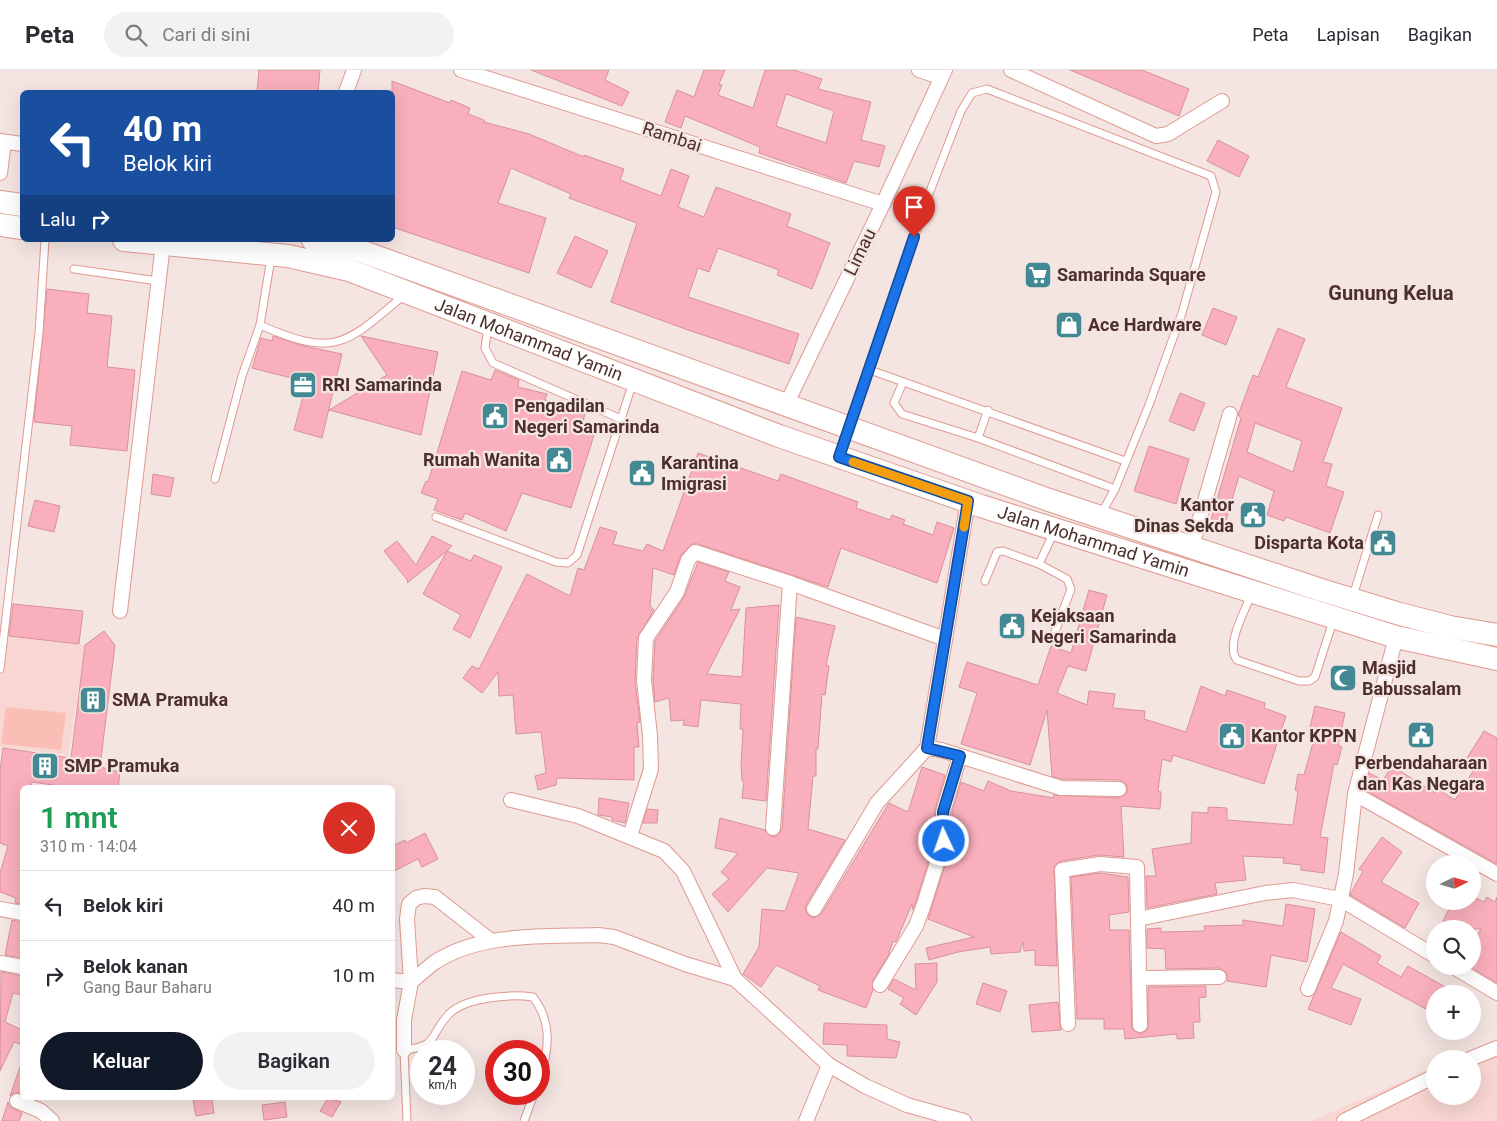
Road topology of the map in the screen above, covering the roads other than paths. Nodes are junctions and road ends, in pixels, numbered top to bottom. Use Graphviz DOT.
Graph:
graph roads {
  1 [pos="354,70"];
  2 [pos="461,70"];
  3 [pos="919,70"];
  4 [pos="1011,70"];
  5 [pos="943,73"];
  6 [pos="347,90"];
  7 [pos="1222,101"];
  8 [pos="2,141"];
  9 [pos="20,144"];
  10 [pos="0,173"];
  11 [pos="0,202"];
  12 [pos="884,204"];
  13 [pos="20,205"];
  14 [pos="0,225"];
  15 [pos="20,228"];
  16 [pos="45,242"];
  17 [pos="144,242"];
  18 [pos="321,242"];
  19 [pos="163,244"];
  20 [pos="284,250"];
  21 [pos="74,269"];
  22 [pos="158,281"];
  23 [pos="407,292"];
  24 [pos="489,324"];
  25 [pos="260,325"];
  26 [pos="870,370"];
  27 [pos="633,381"];
  28 [pos="903,382"];
  29 [pos="786,405"];
  30 [pos="988,410"];
  31 [pos="1230,414"];
  32 [pos="621,419"];
  33 [pos="850,428"];
  34 [pos="978,438"];
  35 [pos="839,457"];
  36 [pos="1125,461"];
  37 [pos="215,478"];
  38 [pos="1115,489"];
  39 [pos="968,501"];
  40 [pos="1378,515"];
  41 [pos="1100,516"];
  42 [pos="436,517"];
  43 [pos="1056,530"];
  44 [pos="1192,546"];
  45 [pos="1039,564"];
  46 [pos="985,581"];
  47 [pos="790,583"];
  48 [pos="1252,592"];
  49 [pos="1352,599"];
  50 [pos="120,611"];
  51 [pos="1334,618"];
  52 [pos="1497,635"];
  53 [pos="1396,637"];
  54 [pos="945,639"];
  55 [pos="1052,640"];
  56 [pos="1497,659"];
  57 [pos="0,669"];
  58 [pos="927,748"];
  59 [pos="960,756"];
  60 [pos="1119,789"];
  61 [pos="1355,794"];
  62 [pos="511,800"];
  63 [pos="773,828"];
  64 [pos="630,836"];
  65 [pos="1497,874"];
  66 [pos="1340,899"];
  67 [pos="0,909"];
  68 [pos="814,909"];
  69 [pos="20,913"];
  70 [pos="1138,919"];
  71 [pos="490,940"];
  72 [pos="1426,951"];
  73 [pos="0,963"];
  74 [pos="20,967"];
  75 [pos="1467,975"];
  76 [pos="1220,977"];
  77 [pos="1140,978"];
  78 [pos="735,979"];
  79 [pos="395,980"];
  80 [pos="411,982"];
  81 [pos="880,985"];
  82 [pos="1308,989"];
  83 [pos="1497,993"];
  84 [pos="398,1019"];
  85 [pos="1068,1024"];
  86 [pos="1140,1025"];
  87 [pos="547,1040"];
  88 [pos="1497,1048"];
  89 [pos="404,1050"];
  90 [pos="1481,1055"];
  91 [pos="829,1065"];
  92 [pos="1426,1080"];
  93 [pos="17,1101"];
  94 [pos="530,1105"];
  95 [pos="52,1121"];
  96 [pos="407,1121"];
  97 [pos="524,1121"];
  98 [pos="806,1121"];
  99 [pos="964,1121"];
  100 [pos="1344,1121"];
  1 -- 6 [label="street"];
  2 -- 12 [label="street, Rambai"];
  3 -- 5 [label="street"];
  4 -- 7 [label="street"];
  5 -- 12 [label="street, Limau"];
  8 -- 9 [label="street"];
  8 -- 10 [label="street"];
  11 -- 13 [label="main road"];
  12 -- 29 [label="street, Limau"];
  14 -- 15 [label="main road"];
  16 -- 57 [label="lane"];
  17 -- 19 [label="main road, Jalan Mohammad Yamin"];
  18 -- 29 [label="main road, Jalan Mohammad Yamin"];
  19 -- 20 [label="main road, Jalan Mohammad Yamin"];
  19 -- 22 [label="street"];
  20 -- 23 [label="main road, Jalan Mohammad Yamin"];
  20 -- 25 [label="lane"];
  21 -- 22 [label="lane"];
  22 -- 50 [label="street"];
  23 -- 24 [label="main road, Jalan Mohammad Yamin"];
  23 -- 25 [label="lane"];
  24 -- 27 [label="main road, Jalan Mohammad Yamin"];
  24 -- 32 [label="lane"];
  25 -- 37 [label="lane"];
  26 -- 28 [label="lane"];
  26 -- 33 [label="lane"];
  26 -- 36 [label="lane"];
  27 -- 32 [label="lane"];
  27 -- 35 [label="main road, Jalan Mohammad Yamin"];
  28 -- 30 [label="lane"];
  28 -- 34 [label="lane"];
  29 -- 33 [label="main road, Jalan Mohammad Yamin"];
  30 -- 34 [label="lane"];
  30 -- 36 [label="lane"];
  31 -- 44 [label="street"];
  32 -- 42 [label="lane"];
  33 -- 35 [label="lane"];
  33 -- 41 [label="main road, Jalan Mohammad Yamin"];
  34 -- 38 [label="lane"];
  35 -- 39 [label="main road, Jalan Mohammad Yamin"];
  36 -- 38 [label="lane"];
  38 -- 41 [label="lane"];
  39 -- 43 [label="main road, Jalan Mohammad Yamin"];
  39 -- 54 [label="street"];
  40 -- 49 [label="lane"];
  41 -- 44 [label="main road, Jalan Mohammad Yamin"];
  43 -- 45 [label="lane"];
  43 -- 48 [label="main road, Jalan Mohammad Yamin"];
  44 -- 49 [label="main road, Jalan Mohammad Yamin"];
  45 -- 46 [label="lane"];
  45 -- 55 [label="lane"];
  47 -- 54 [label="street"];
  47 -- 63 [label="street"];
  47 -- 64 [label="street"];
  48 -- 51 [label="main road, Jalan Mohammad Yamin"];
  48 -- 51 [label="lane"];
  49 -- 52 [label="main road, Jalan Mohammad Yamin"];
  51 -- 53 [label="main road, Jalan Mohammad Yamin"];
  53 -- 56 [label="main road, Jalan Mohammad Yamin"];
  53 -- 61 [label="street"];
  54 -- 58 [label="street"];
  58 -- 59 [label="street"];
  58 -- 68 [label="street"];
  59 -- 60 [label="street"];
  59 -- 81 [label="street"];
  61 -- 65 [label="street"];
  61 -- 66 [label="street"];
  62 -- 64 [label="street"];
  64 -- 78 [label="street"];
  66 -- 70 [label="street"];
  66 -- 72 [label="street"];
  66 -- 82 [label="street"];
  67 -- 69 [label="street"];
  70 -- 77 [label="street"];
  70 -- 85 [label="street"];
  71 -- 78 [label="street"];
  71 -- 80 [label="street"];
  71 -- 80 [label="street"];
  73 -- 74 [label="street"];
  75 -- 83 [label="street"];
  76 -- 77 [label="street"];
  77 -- 86 [label="street"];
  78 -- 91 [label="street"];
  79 -- 80 [label="street"];
  80 -- 84 [label="street"];
  84 -- 89 [label="street"];
  87 -- 89 [label="lane"];
  88 -- 90 [label="street"];
  89 -- 96 [label="lane"];
  91 -- 98 [label="street"];
  91 -- 99 [label="street"];
  92 -- 100 [label="street"];
  93 -- 95 [label="street"];
  94 -- 97 [label="lane"];
}
